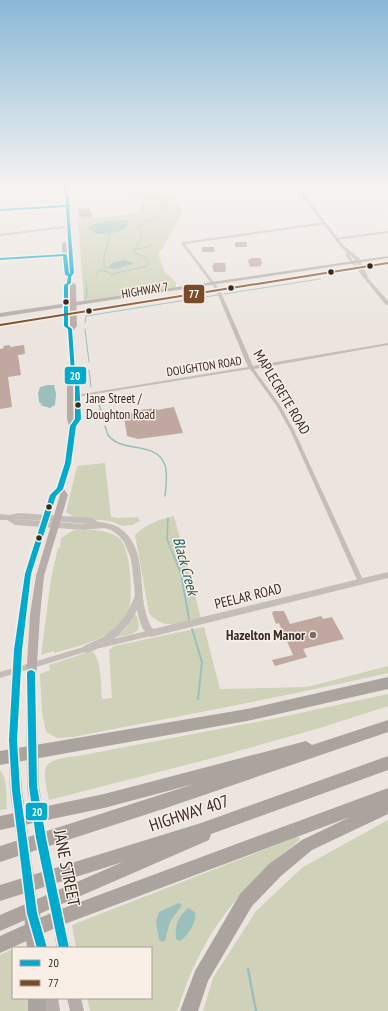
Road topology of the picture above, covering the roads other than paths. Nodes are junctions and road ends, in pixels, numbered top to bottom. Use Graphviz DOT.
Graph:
graph roads {
  1 [pos="15,233"];
  2 [pos="65,233"];
  3 [pos="67,233"];
  4 [pos="253,233"];
  5 [pos="333,233"];
  6 [pos="378,233"];
  7 [pos="0,235"];
  8 [pos="336,238"];
  9 [pos="68,255"];
  10 [pos="388,257"];
  11 [pos="0,259"];
  12 [pos="356,262"];
  13 [pos="388,263"];
  14 [pos="359,268"];
  15 [pos="69,280"];
  16 [pos="215,284"];
  17 [pos="218,290"];
  18 [pos="388,304"];
  19 [pos="72,305"];
  20 [pos="65,306"];
  21 [pos="72,313"];
  22 [pos="65,314"];
  23 [pos="0,317"];
  24 [pos="0,325"];
  25 [pos="70,329"];
  26 [pos="388,344"];
  27 [pos="251,368"];
  28 [pos="74,396"];
  29 [pos="60,489"];
  30 [pos="0,518"];
  31 [pos="46,520"];
  32 [pos="57,522"];
  33 [pos="388,575"];
  34 [pos="361,582"];
  35 [pos="138,598"];
  36 [pos="151,633"];
  37 [pos="87,649"];
  38 [pos="0,675"];
  39 [pos="388,683"];
  40 [pos="387,726"];
  41 [pos="32,753"];
  42 [pos="14,756"];
  43 [pos="0,758"];
  44 [pos="388,763"];
  45 [pos="388,795"];
  46 [pos="388,806"];
  47 [pos="261,810"];
  48 [pos="0,823"];
  49 [pos="0,854"];
  50 [pos="0,894"];
  51 [pos="32,913"];
  52 [pos="0,923"];
  53 [pos="63,943"];
  54 [pos="0,945"];
  55 [pos="35,947"];
  56 [pos="42,947"];
  57 [pos="37,999"];
  58 [pos="51,999"];
  59 [pos="74,999"];
  60 [pos="37,1011"];
  61 [pos="53,1011"];
  62 [pos="77,1011"];
  63 [pos="189,1011"];
  1 -- 7 [label="street"];
  2 -- 9 [label="main road, JANE STREET"];
  3 -- 9 [label="main road, JANE STREET"];
  4 -- 16 [label="street, MAPLECRETE ROAD"];
  5 -- 8 [label="street"];
  6 -- 8 [label="street"];
  8 -- 12 [label="street"];
  9 -- 11 [label="street"];
  9 -- 15 [label="main road, JANE STREET"];
  10 -- 12 [label="main road, HIGHWAY 7"];
  12 -- 14 [label="street"];
  12 -- 16 [label="main road, HIGHWAY 7"];
  13 -- 14 [label="main road, HIGHWAY 7"];
  14 -- 17 [label="main road, HIGHWAY 7"];
  14 -- 18 [label="street"];
  15 -- 19 [label="main road, JANE STREET"];
  15 -- 20 [label="main road, JANE STREET"];
  16 -- 17 [label="street, MAPLECRETE ROAD"];
  16 -- 19 [label="main road, HIGHWAY 7"];
  17 -- 21 [label="main road, HIGHWAY 7"];
  17 -- 27 [label="street, MAPLECRETE ROAD"];
  19 -- 20 [label="main road, HIGHWAY 7"];
  19 -- 21 [label="main road, JANE STREET"];
  20 -- 22 [label="main road, JANE STREET"];
  20 -- 23 [label="main road, HIGHWAY 7"];
  21 -- 22 [label="main road, HIGHWAY 7"];
  21 -- 25 [label="main road, JANE STREET"];
  22 -- 24 [label="main road, HIGHWAY 7"];
  22 -- 25 [label="main road, JANE STREET"];
  25 -- 28 [label="main road, JANE STREET"];
  26 -- 27 [label="street, DOUGHTON ROAD"];
  27 -- 28 [label="street, DOUGHTON ROAD"];
  27 -- 34 [label="street, MAPLECRETE ROAD"];
  28 -- 29 [label="main road, JANE STREET"];
  29 -- 31 [label="main road, JANE STREET"];
  29 -- 32 [label="main road, JANE STREET"];
  30 -- 31 [label="street"];
  31 -- 32 [label="street"];
  31 -- 42 [label="main road, JANE STREET, bridge"];
  32 -- 35 [label="street"];
  32 -- 41 [label="main road, JANE STREET, bridge"];
  33 -- 34 [label="street, PEELAR ROAD"];
  34 -- 36 [label="street, PEELAR ROAD"];
  35 -- 36 [label="street"];
  35 -- 37 [label="street"];
  36 -- 37 [label="street"];
  37 -- 38 [label="street"];
  39 -- 41 [label="highway"];
  40 -- 48 [label="highway"];
  40 -- 49 [label="highway, HIGHWAY 407"];
  41 -- 42 [label="highway"];
  41 -- 53 [label="main road, JANE STREET, bridge"];
  42 -- 43 [label="highway"];
  42 -- 51 [label="main road, JANE STREET, bridge"];
  44 -- 47 [label="highway, HIGHWAY 407"];
  45 -- 54 [label="highway"];
  46 -- 63 [label="highway"];
  47 -- 50 [label="highway, HIGHWAY 407"];
  47 -- 52 [label="highway"];
  51 -- 55 [label="highway, bridge"];
  51 -- 56 [label="main road, JANE STREET, bridge"];
  57 -- 60 [label="highway"];
  58 -- 61 [label="main road"];
  59 -- 62 [label="main road"];
}
